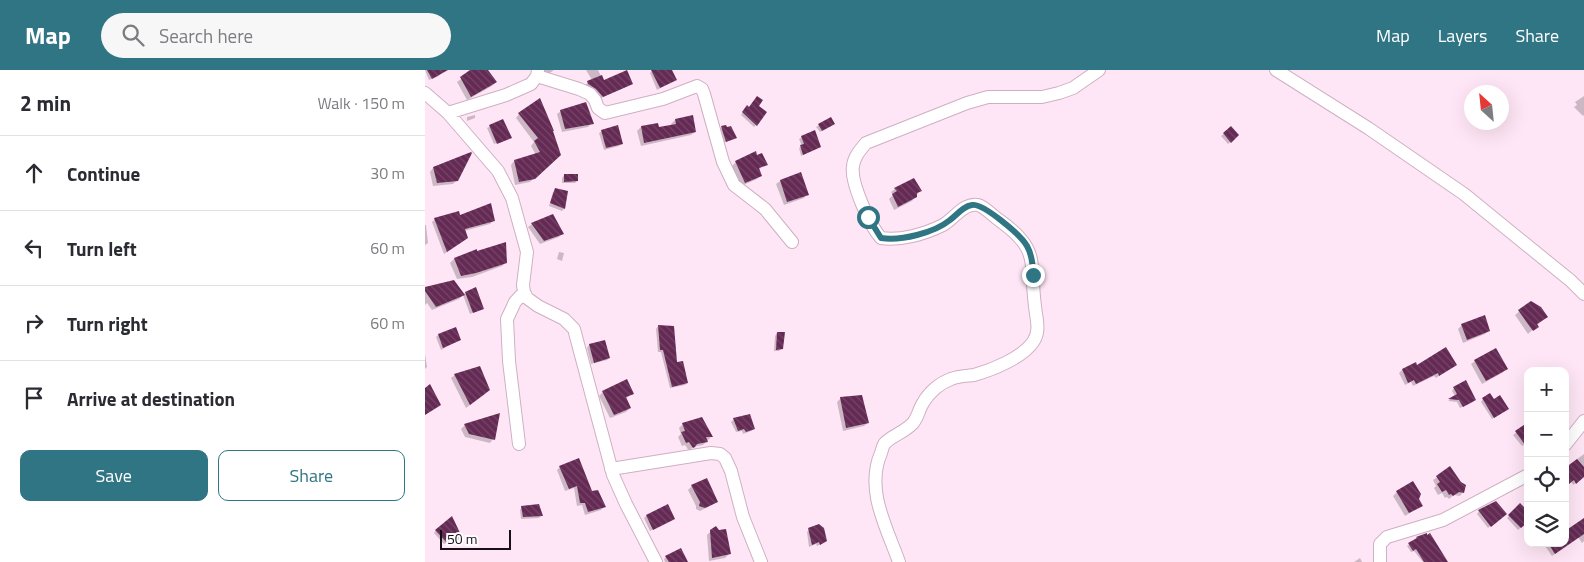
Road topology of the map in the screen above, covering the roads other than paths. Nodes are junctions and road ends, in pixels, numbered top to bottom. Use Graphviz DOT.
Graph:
graph roads {
  1 [pos="1099,70"];
  2 [pos="1276,70"];
  3 [pos="537,73"];
  4 [pos="425,93"];
  5 [pos="448,113"];
  6 [pos="791,242"];
  7 [pos="524,292"];
  8 [pos="1584,294"];
  9 [pos="1584,420"];
  10 [pos="1569,440"];
  11 [pos="519,444"];
  12 [pos="611,469"];
  13 [pos="1524,477"];
  14 [pos="656,562"];
  15 [pos="761,562"];
  16 [pos="899,562"];
  17 [pos="1380,562"];
  1 -- 16 [label="street"];
  2 -- 8 [label="street"];
  3 -- 5 [label="street"];
  3 -- 6 [label="street"];
  4 -- 5 [label="street"];
  5 -- 7 [label="street"];
  7 -- 11 [label="street"];
  7 -- 12 [label="street"];
  9 -- 10 [label="street"];
  12 -- 14 [label="street"];
  12 -- 15 [label="street"];
  13 -- 17 [label="street"];
}
